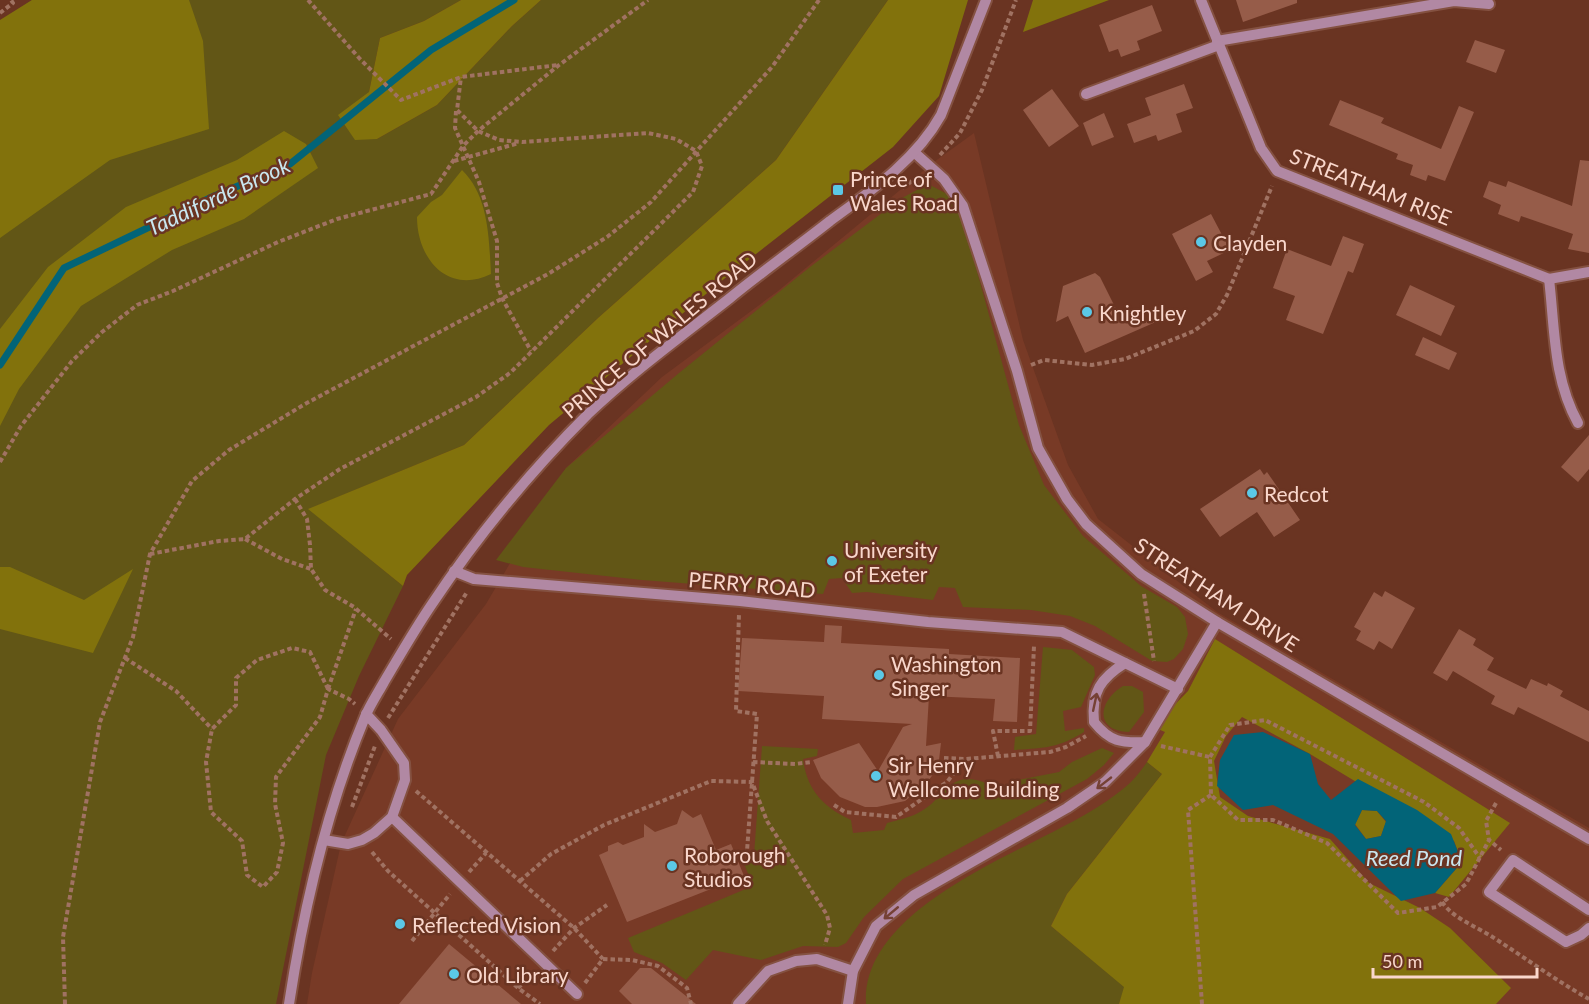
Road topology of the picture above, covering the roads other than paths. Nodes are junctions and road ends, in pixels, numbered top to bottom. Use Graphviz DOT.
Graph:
graph roads {
  1 [pos="986,0"];
  2 [pos="1201,0"];
  3 [pos="1454,1"];
  4 [pos="1489,4"];
  5 [pos="1218,43"];
  6 [pos="1086,94"];
  7 [pos="915,153"];
  8 [pos="1589,272"];
  9 [pos="1549,279"];
  10 [pos="1578,423"];
  11 [pos="454,571"];
  12 [pos="1217,622"];
  13 [pos="1125,663"];
  14 [pos="1178,689"];
  15 [pos="366,714"];
  16 [pos="1145,742"];
  17 [pos="392,817"];
  18 [pos="1589,839"];
  19 [pos="324,840"];
  20 [pos="1589,910"];
  21 [pos="1589,928"];
  22 [pos="853,971"];
  23 [pos="577,994"];
  24 [pos="289,1004"];
  25 [pos="738,1004"];
  26 [pos="848,1004"];
  1 -- 7 [label="street"];
  2 -- 5 [label="street, STREATHAM RISE"];
  3 -- 4 [label="street"];
  3 -- 5 [label="street"];
  5 -- 6 [label="street"];
  5 -- 9 [label="street, STREATHAM RISE"];
  7 -- 11 [label="street, PRINCE OF WALES ROAD"];
  7 -- 12 [label="street, STREATHAM DRIVE"];
  8 -- 9 [label="street"];
  9 -- 10 [label="street"];
  11 -- 13 [label="street, PERRY ROAD"];
  11 -- 15 [label="street, PRINCE OF WALES ROAD"];
  12 -- 14 [label="street"];
  12 -- 18 [label="street, STREATHAM DRIVE"];
  13 -- 14 [label="street, PERRY ROAD"];
  16 -- 13 [label="street, one-way"];
  14 -- 16 [label="street"];
  15 -- 17 [label="street"];
  15 -- 19 [label="street, PRINCE OF WALES ROAD"];
  16 -- 22 [label="street, one-way"];
  17 -- 19 [label="street"];
  17 -- 23 [label="street"];
  19 -- 24 [label="street, PRINCE OF WALES ROAD"];
  20 -- 21 [label="street"];
  22 -- 25 [label="street"];
  22 -- 26 [label="street"];
}
